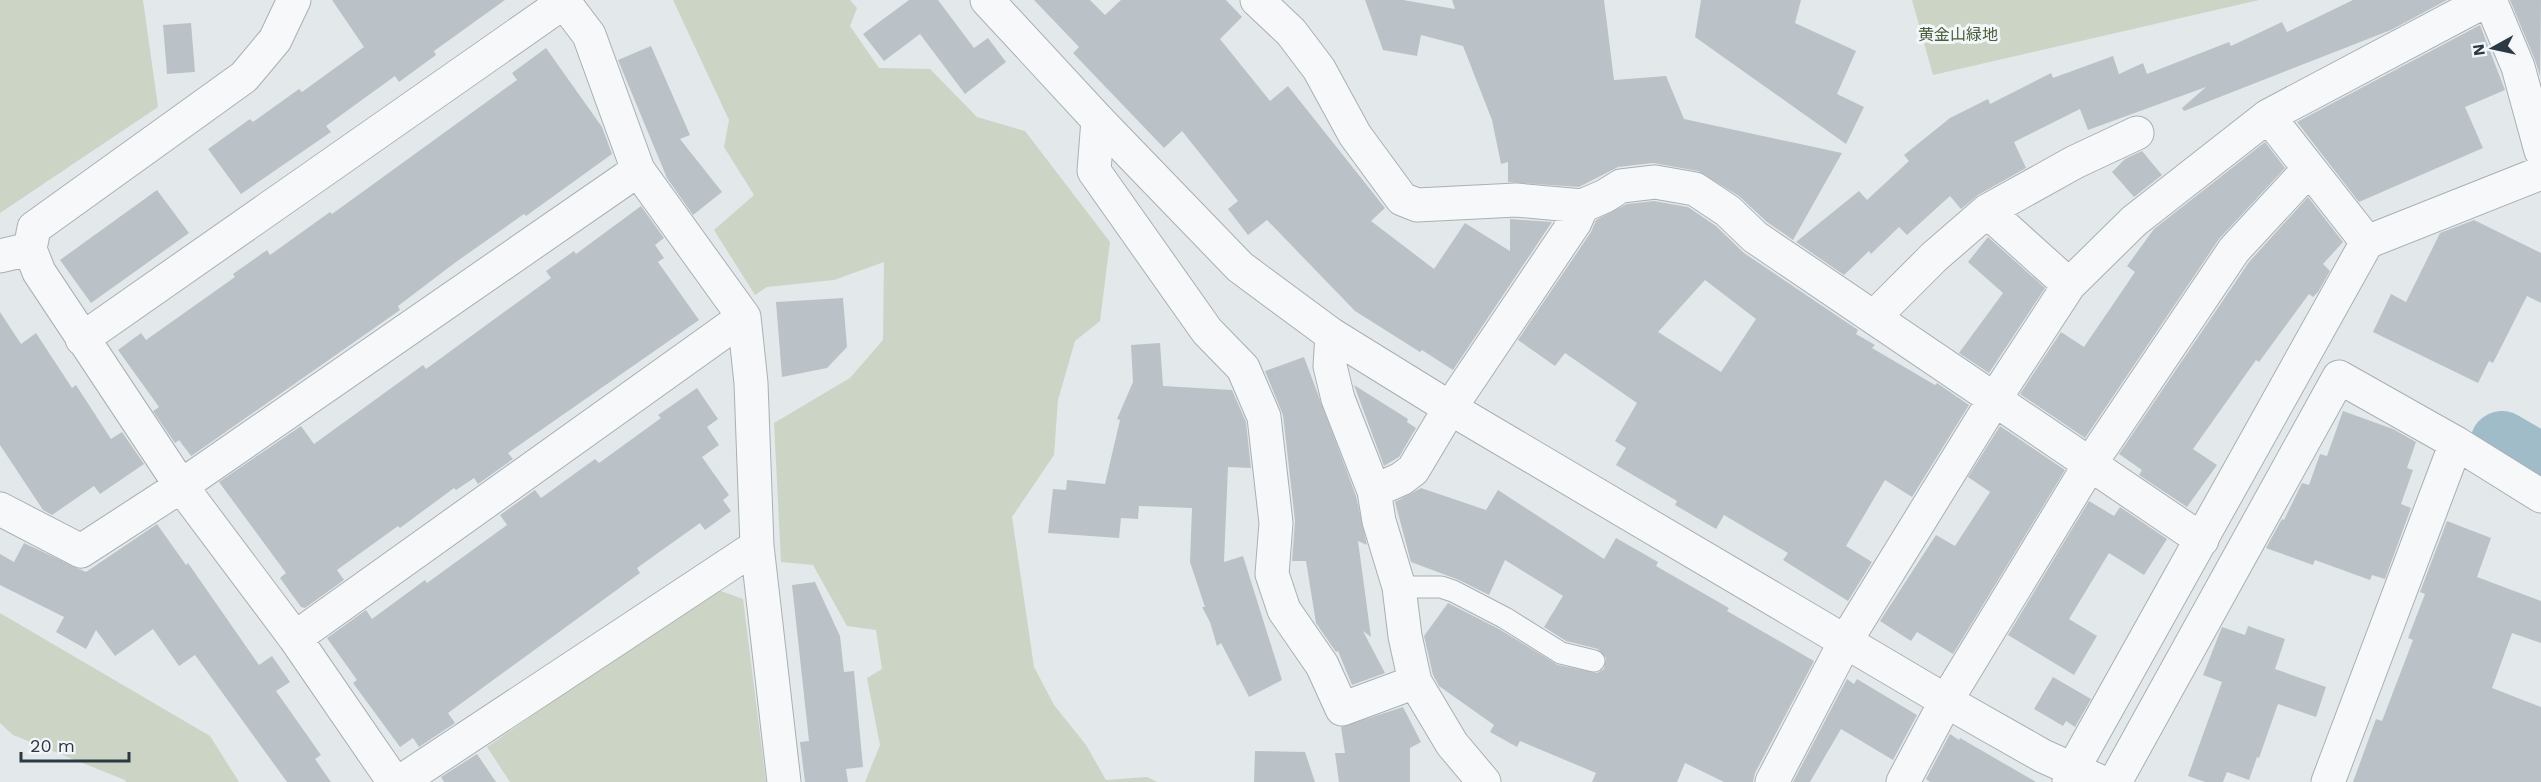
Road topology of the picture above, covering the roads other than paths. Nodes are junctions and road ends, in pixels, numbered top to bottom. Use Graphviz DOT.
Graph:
graph roads {
  1 [pos="294,0"];
  2 [pos="987,0"];
  3 [pos="1257,0"];
  4 [pos="2488,0"];
  5 [pos="2268,116"];
  6 [pos="1098,120"];
  7 [pos="2137,133"];
  8 [pos="2541,151"];
  9 [pos="2310,169"];
  10 [pos="638,170"];
  11 [pos="2541,173"];
  12 [pos="1581,206"];
  13 [pos="1987,212"];
  14 [pos="2367,242"];
  15 [pos="15,252"];
  16 [pos="2069,285"];
  17 [pos="744,317"];
  18 [pos="1874,317"];
  19 [pos="1332,335"];
  20 [pos="82,339"];
  21 [pos="1994,400"];
  22 [pos="1450,408"];
  23 [pos="2456,443"];
  24 [pos="2090,464"];
  25 [pos="181,486"];
  26 [pos="1374,491"];
  27 [pos="2541,496"];
  28 [pos="0,509"];
  29 [pos="2202,540"];
  30 [pos="757,546"];
  31 [pos="1399,587"];
  32 [pos="295,638"];
  33 [pos="1845,642"];
  34 [pos="1594,662"];
  35 [pos="1415,682"];
  36 [pos="1946,701"];
  37 [pos="2081,778"];
  38 [pos="394,782"];
  39 [pos="400,782"];
  40 [pos="784,782"];
  41 [pos="1485,782"];
  42 [pos="1772,782"];
  43 [pos="1903,782"];
  44 [pos="2115,782"];
  45 [pos="2328,782"];
  1 -- 15 [label="street"];
  2 -- 6 [label="street"];
  3 -- 12 [label="street"];
  4 -- 5 [label="street"];
  4 -- 8 [label="street"];
  5 -- 9 [label="street"];
  5 -- 16 [label="street"];
  6 -- 19 [label="street"];
  6 -- 35 [label="street"];
  7 -- 13 [label="street"];
  9 -- 14 [label="street"];
  9 -- 24 [label="street"];
  10 -- 17 [label="street"];
  10 -- 20 [label="street"];
  10 -- 25 [label="street"];
  11 -- 14 [label="street"];
  12 -- 18 [label="street"];
  12 -- 22 [label="street"];
  13 -- 16 [label="street"];
  13 -- 18 [label="street"];
  14 -- 29 [label="street"];
  15 -- 20 [label="street"];
  16 -- 21 [label="street"];
  17 -- 30 [label="street"];
  17 -- 32 [label="street"];
  18 -- 21 [label="street"];
  19 -- 22 [label="street"];
  19 -- 26 [label="street"];
  20 -- 25 [label="street"];
  21 -- 24 [label="street"];
  21 -- 33 [label="street"];
  22 -- 26 [label="street"];
  22 -- 33 [label="street"];
  23 -- 27 [label="street"];
  23 -- 44 [label="street"];
  23 -- 45 [label="street"];
  24 -- 29 [label="street"];
  24 -- 36 [label="street"];
  25 -- 28 [label="street"];
  25 -- 32 [label="street"];
  26 -- 31 [label="street"];
  29 -- 37 [label="street"];
  30 -- 39 [label="street"];
  30 -- 40 [label="street"];
  31 -- 34 [label="lane"];
  31 -- 35 [label="street"];
  32 -- 38 [label="street"];
  33 -- 36 [label="street"];
  33 -- 42 [label="street"];
  35 -- 41 [label="street"];
  36 -- 37 [label="street"];
  36 -- 43 [label="street"];
}
